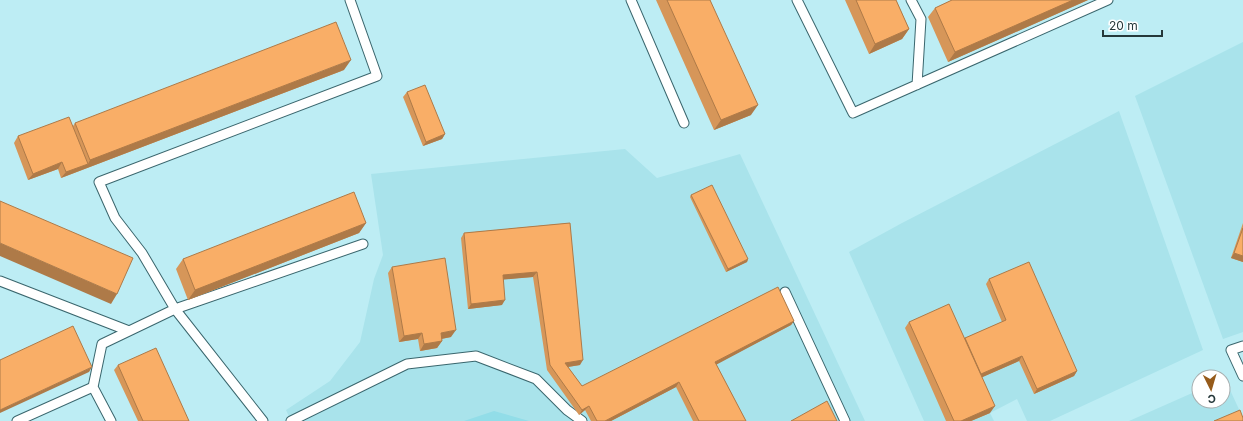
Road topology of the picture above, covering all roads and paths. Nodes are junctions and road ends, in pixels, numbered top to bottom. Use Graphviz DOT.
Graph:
graph roads {
  1 [pos="350,0"];
  2 [pos="631,0"];
  3 [pos="797,0"];
  4 [pos="912,0"];
  5 [pos="1108,0"];
  6 [pos="917,84"];
  7 [pos="684,122"];
  8 [pos="363,244"];
  9 [pos="0,281"];
  10 [pos="785,292"];
  11 [pos="175,309"];
  12 [pos="129,331"];
  13 [pos="1243,346"];
  14 [pos="1243,376"];
  15 [pos="93,387"];
  16 [pos="17,421"];
  17 [pos="111,421"];
  18 [pos="263,421"];
  19 [pos="291,421"];
  20 [pos="582,421"];
  21 [pos="845,421"];
  1 -- 11 [label="lane"];
  2 -- 7 [label="lane"];
  3 -- 6 [label="lane"];
  4 -- 6 [label="lane"];
  5 -- 6 [label="lane"];
  8 -- 11 [label="lane"];
  9 -- 12 [label="lane"];
  10 -- 21 [label="lane"];
  11 -- 12 [label="lane"];
  11 -- 18 [label="lane"];
  12 -- 15 [label="lane"];
  13 -- 14 [label="lane"];
  15 -- 16 [label="lane"];
  15 -- 17 [label="lane"];
  19 -- 20 [label="lane"];
}
